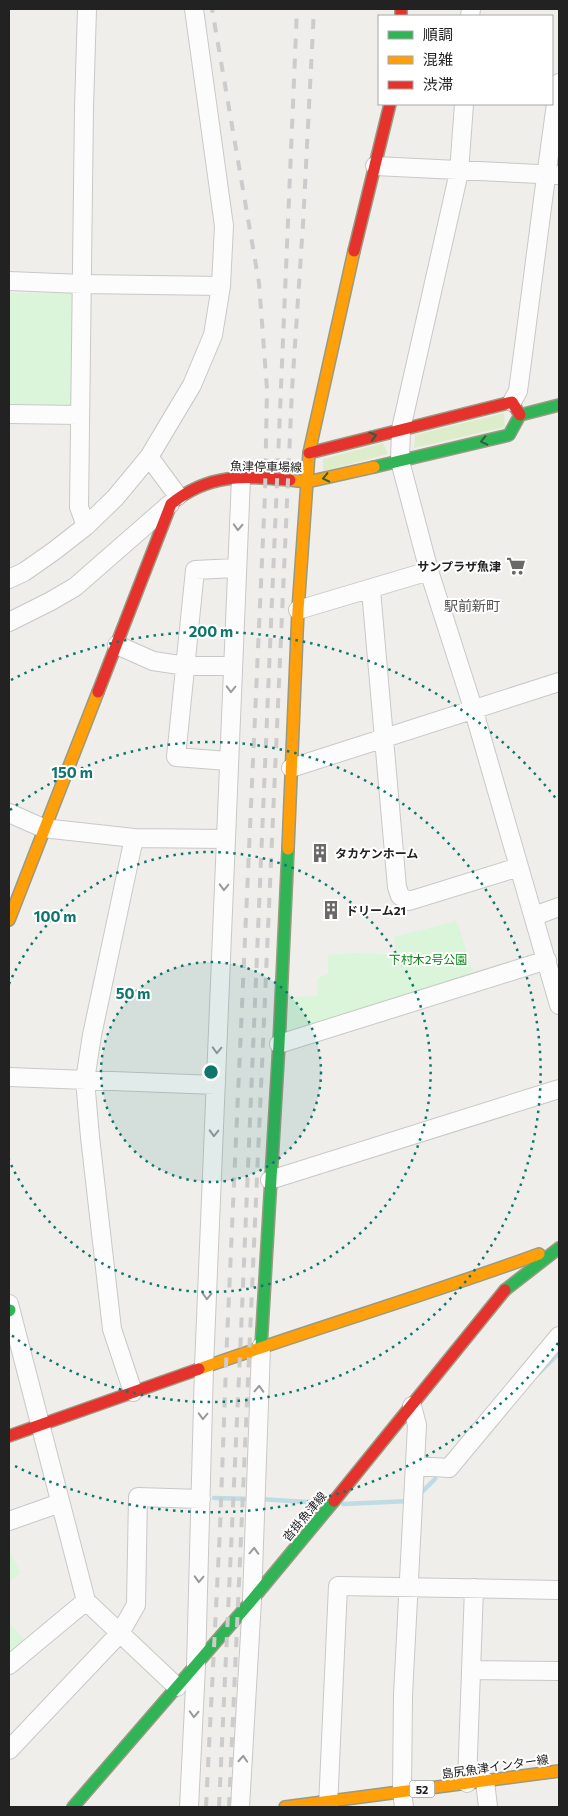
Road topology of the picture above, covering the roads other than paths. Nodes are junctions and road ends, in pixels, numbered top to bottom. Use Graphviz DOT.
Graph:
graph roads {
  1 [pos="87,9"];
  2 [pos="194,9"];
  3 [pos="559,83"];
  4 [pos="390,105"];
  5 [pos="464,105"];
  6 [pos="375,166"];
  7 [pos="459,172"];
  8 [pos="553,175"];
  9 [pos="9,282"];
  10 [pos="82,284"];
  11 [pos="221,286"];
  12 [pos="559,405"];
  13 [pos="516,408"];
  14 [pos="9,414"];
  15 [pos="80,415"];
  16 [pos="401,429"];
  17 [pos="309,454"];
  18 [pos="149,456"];
  19 [pos="400,461"];
  20 [pos="241,478"];
  21 [pos="307,482"];
  22 [pos="175,500"];
  23 [pos="86,526"];
  24 [pos="236,568"];
  25 [pos="430,571"];
  26 [pos="14,573"];
  27 [pos="371,590"];
  28 [pos="298,610"];
  29 [pos="9,622"];
  30 [pos="117,645"];
  31 [pos="186,666"];
  32 [pos="232,666"];
  33 [pos="559,682"];
  34 [pos="473,708"];
  35 [pos="385,739"];
  36 [pos="228,760"];
  37 [pos="291,768"];
  38 [pos="9,813"];
  39 [pos="43,828"];
  40 [pos="134,838"];
  41 [pos="226,838"];
  42 [pos="519,867"];
  43 [pos="559,908"];
  44 [pos="534,916"];
  45 [pos="9,920"];
  46 [pos="547,960"];
  47 [pos="559,1005"];
  48 [pos="279,1044"];
  49 [pos="9,1078"];
  50 [pos="85,1080"];
  51 [pos="216,1085"];
  52 [pos="559,1088"];
  53 [pos="270,1180"];
  54 [pos="559,1247"];
  55 [pos="9,1308"];
  56 [pos="559,1336"];
  57 [pos="261,1346"];
  58 [pos="204,1368"];
  59 [pos="133,1392"];
  60 [pos="412,1406"];
  61 [pos="40,1425"];
  62 [pos="9,1436"];
  63 [pos="415,1466"];
  64 [pos="201,1499"];
  65 [pos="60,1503"];
  66 [pos="9,1521"];
  67 [pos="409,1587"];
  68 [pos="474,1588"];
  69 [pos="559,1590"];
  70 [pos="252,1600"];
  71 [pos="86,1602"];
  72 [pos="120,1633"];
  73 [pos="9,1665"];
  74 [pos="196,1666"];
  75 [pos="471,1670"];
  76 [pos="559,1671"];
  77 [pos="177,1687"];
  78 [pos="9,1750"];
  79 [pos="559,1771"];
  80 [pos="485,1781"];
  81 [pos="467,1783"];
  82 [pos="403,1800"];
  83 [pos="327,1804"];
  84 [pos="73,1807"];
  85 [pos="189,1807"];
  86 [pos="240,1807"];
  87 [pos="285,1807"];
  88 [pos="488,1807"];
  1 -- 10 [label="street"];
  2 -- 11 [label="street"];
  3 -- 8 [label="street"];
  4 -- 6 [label="main road, 魚津停車場線"];
  5 -- 7 [label="street"];
  6 -- 7 [label="street"];
  6 -- 17 [label="main road, 魚津停車場線"];
  7 -- 8 [label="street"];
  7 -- 16 [label="street"];
  8 -- 13 [label="street"];
  9 -- 10 [label="street"];
  10 -- 11 [label="street"];
  10 -- 15 [label="street"];
  11 -- 18 [label="street"];
  12 -- 13 [label="main road"];
  13 -- 16 [label="main road"];
  13 -- 19 [label="main road, one-way"];
  14 -- 15 [label="street"];
  15 -- 23 [label="street"];
  17 -- 16 [label="main road, one-way"];
  16 -- 19 [label="street"];
  17 -- 21 [label="main road, 魚津停車場線"];
  18 -- 22 [label="street"];
  18 -- 23 [label="street"];
  19 -- 21 [label="main road, one-way"];
  19 -- 25 [label="street"];
  20 -- 21 [label="main road, 魚津停車場線"];
  20 -- 22 [label="main road, 魚津停車場線"];
  20 -- 24 [label="street, one-way"];
  21 -- 28 [label="main road"];
  22 -- 29 [label="street"];
  22 -- 30 [label="main road"];
  23 -- 26 [label="street"];
  24 -- 31 [label="street"];
  24 -- 32 [label="street"];
  25 -- 27 [label="street"];
  25 -- 34 [label="street"];
  27 -- 28 [label="street"];
  27 -- 35 [label="street"];
  28 -- 37 [label="main road"];
  30 -- 31 [label="street"];
  30 -- 39 [label="main road"];
  31 -- 32 [label="street"];
  31 -- 36 [label="street"];
  32 -- 36 [label="street, one-way"];
  33 -- 34 [label="street"];
  34 -- 35 [label="street"];
  34 -- 42 [label="street"];
  35 -- 37 [label="street"];
  35 -- 42 [label="street"];
  36 -- 41 [label="street"];
  37 -- 48 [label="main road"];
  38 -- 39 [label="street"];
  39 -- 40 [label="street"];
  39 -- 45 [label="main road"];
  40 -- 41 [label="street"];
  40 -- 50 [label="street"];
  41 -- 51 [label="street, one-way"];
  42 -- 44 [label="street"];
  43 -- 44 [label="street"];
  44 -- 46 [label="street"];
  46 -- 47 [label="street"];
  46 -- 48 [label="street"];
  48 -- 53 [label="main road"];
  49 -- 50 [label="street"];
  50 -- 51 [label="street"];
  50 -- 59 [label="street"];
  51 -- 58 [label="street, one-way"];
  52 -- 53 [label="street"];
  53 -- 57 [label="main road"];
  54 -- 57 [label="main road"];
  54 -- 60 [label="main road, 沓掛魚津線"];
  55 -- 61 [label="street"];
  56 -- 63 [label="street"];
  57 -- 58 [label="main road"];
  70 -- 57 [label="street, one-way"];
  58 -- 59 [label="main road"];
  58 -- 64 [label="street, one-way"];
  59 -- 61 [label="main road"];
  60 -- 63 [label="street"];
  60 -- 70 [label="main road, 沓掛魚津線"];
  61 -- 62 [label="main road"];
  61 -- 65 [label="street"];
  63 -- 67 [label="street"];
  64 -- 72 [label="street"];
  64 -- 74 [label="street, one-way"];
  65 -- 66 [label="street"];
  65 -- 71 [label="street"];
  67 -- 68 [label="street"];
  67 -- 82 [label="street"];
  67 -- 83 [label="street"];
  68 -- 69 [label="street"];
  68 -- 75 [label="street"];
  70 -- 74 [label="main road, 沓掛魚津線"];
  86 -- 70 [label="street, one-way"];
  71 -- 72 [label="street"];
  71 -- 73 [label="street"];
  72 -- 77 [label="street"];
  72 -- 78 [label="street"];
  74 -- 77 [label="main road, 沓掛魚津線"];
  74 -- 85 [label="street, one-way"];
  75 -- 76 [label="street"];
  75 -- 81 [label="street"];
  77 -- 84 [label="main road, 沓掛魚津線"];
  79 -- 80 [label="main road, 島尻魚津インター線 / 52"];
  80 -- 81 [label="main road, 島尻魚津インター線 / 52"];
  80 -- 88 [label="street"];
  81 -- 82 [label="main road, 島尻魚津インター線 / 52"];
  82 -- 83 [label="main road, 島尻魚津インター線 / 52"];
  83 -- 87 [label="main road, 島尻魚津インター線 / 52"];
}
